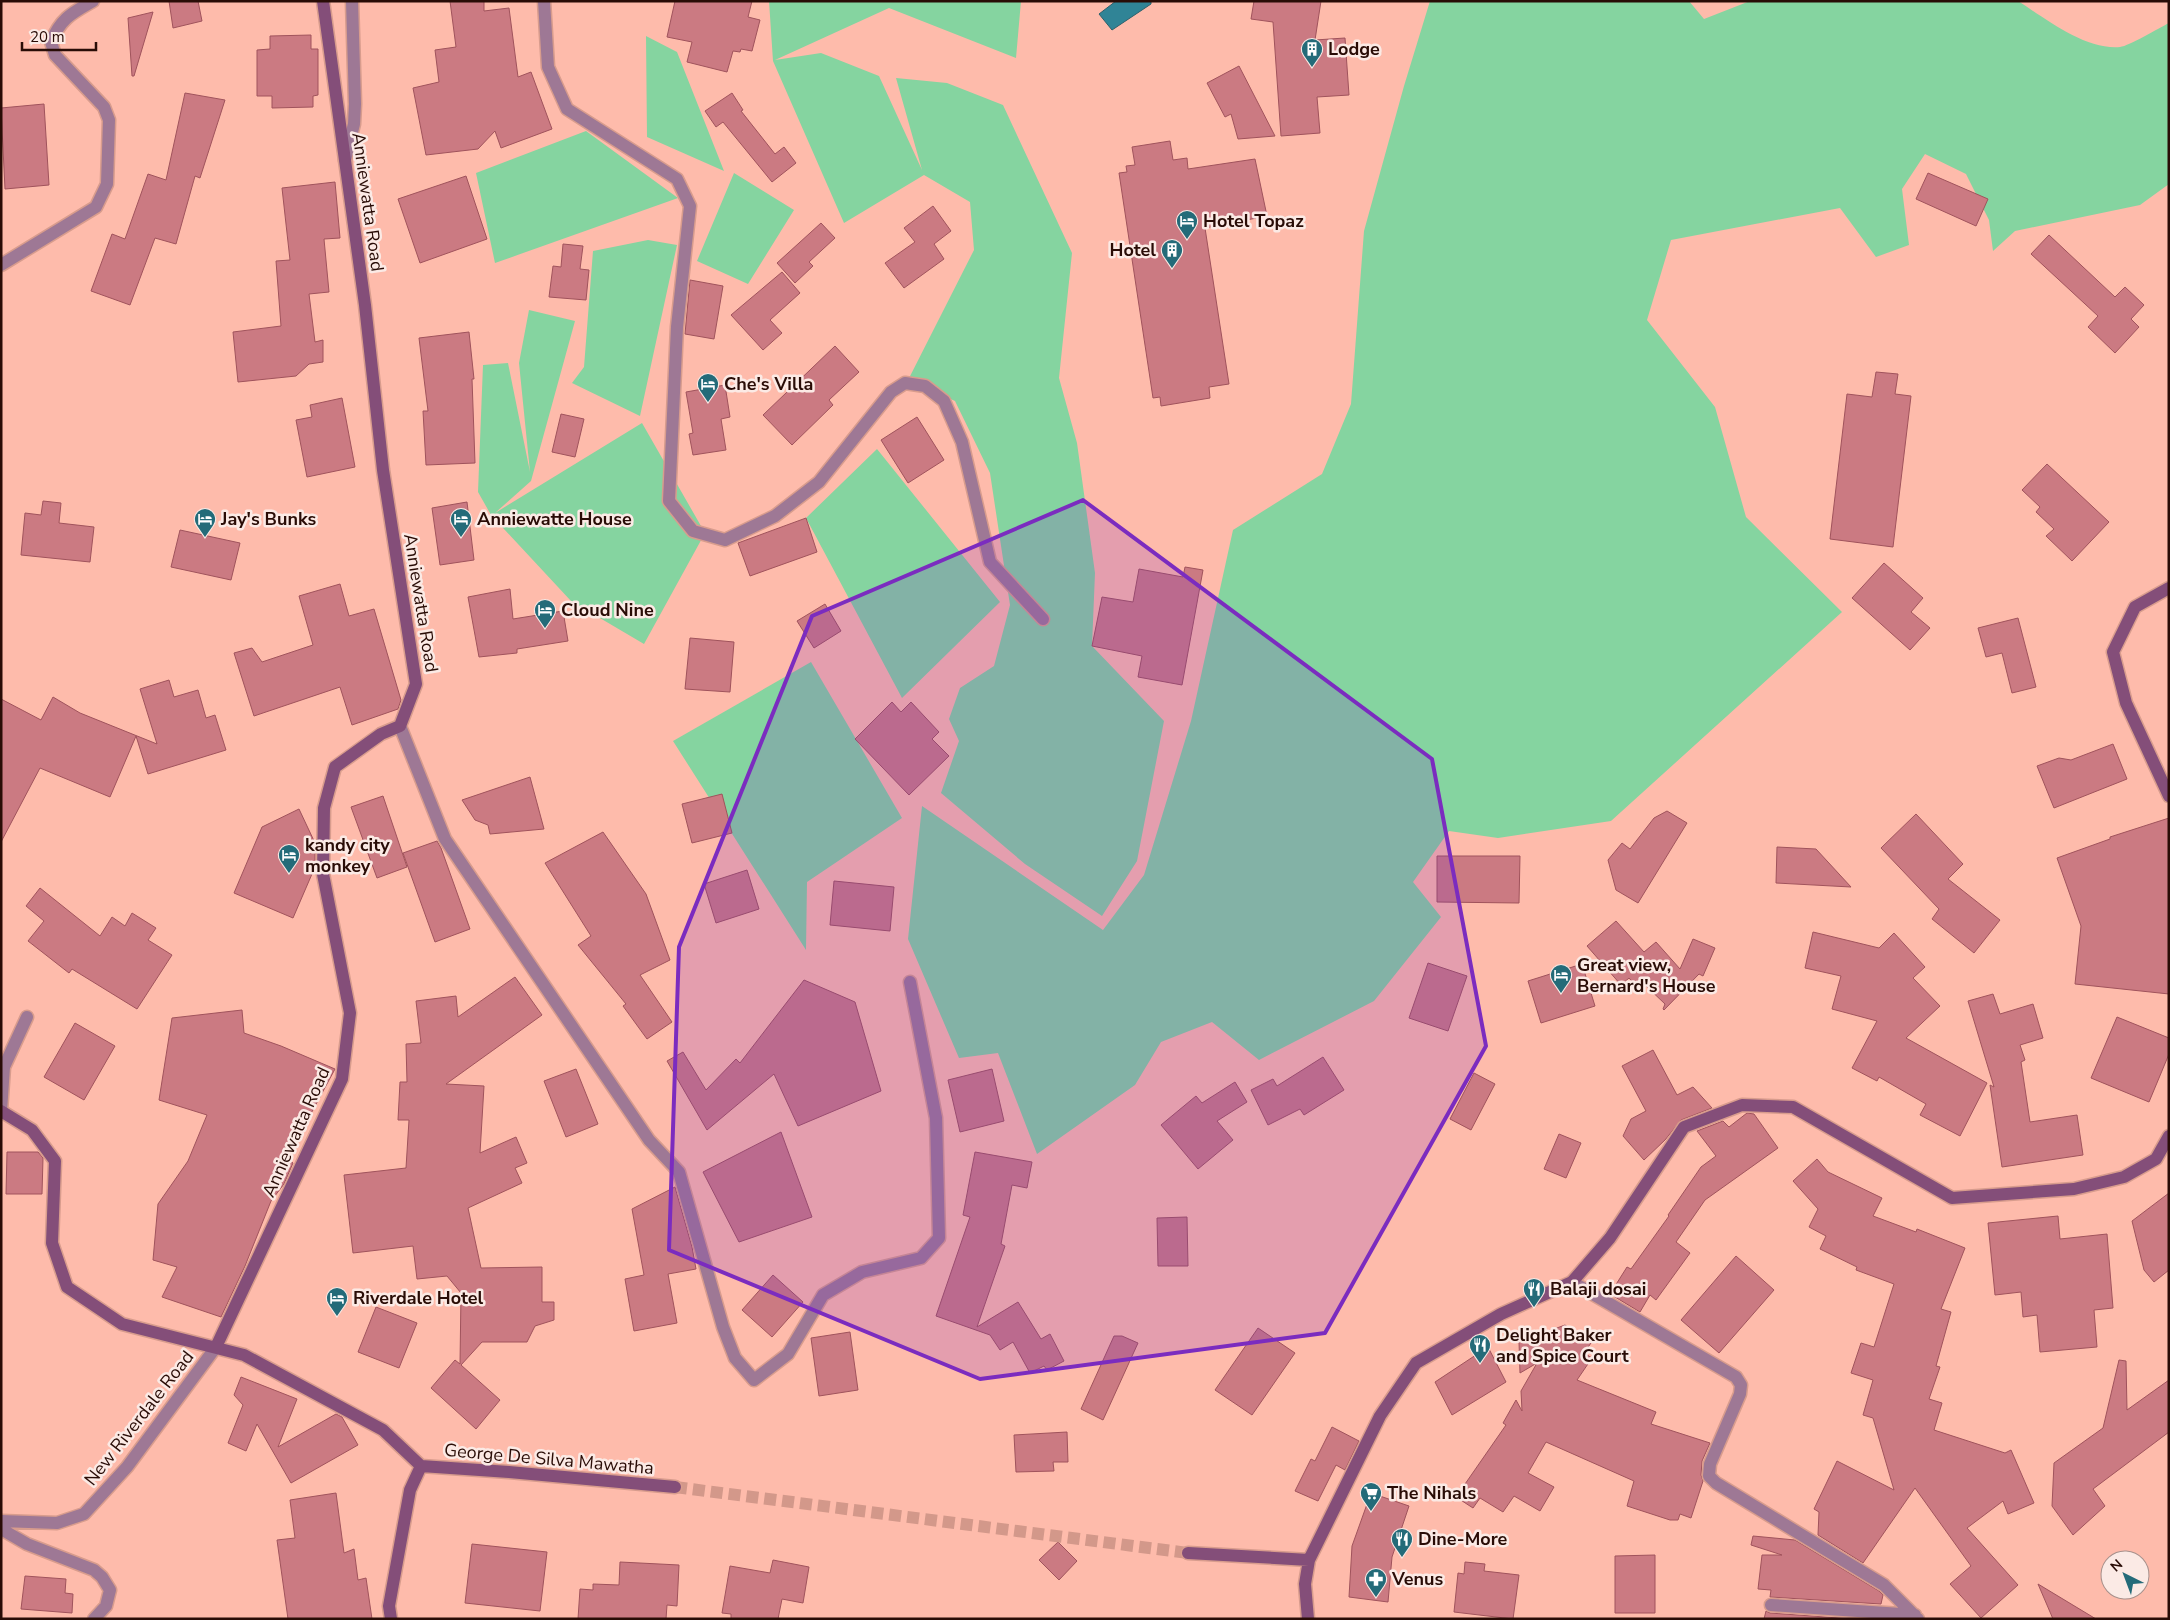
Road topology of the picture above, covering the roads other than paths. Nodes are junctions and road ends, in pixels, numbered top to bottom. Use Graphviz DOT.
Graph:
graph roads {
  1 [pos="93,1"];
  2 [pos="323,1"];
  3 [pos="352,1"];
  4 [pos="544,1"];
  5 [pos="345,163"];
  6 [pos="1,265"];
  7 [pos="2169,588"];
  8 [pos="1043,619"];
  9 [pos="400,726"];
  10 [pos="2169,796"];
  11 [pos="910,982"];
  12 [pos="27,1016"];
  13 [pos="1,1111"];
  14 [pos="2169,1136"];
  15 [pos="1572,1282"];
  16 [pos="216,1347"];
  17 [pos="421,1466"];
  18 [pos="674,1486"];
  19 [pos="1,1520"];
  20 [pos="1,1529"];
  21 [pos="1188,1552"];
  22 [pos="1309,1560"];
  23 [pos="1771,1605"];
  24 [pos="1916,1617"];
  25 [pos="94,1619"];
  26 [pos="391,1619"];
  27 [pos="1308,1619"];
  1 -- 6 [label="street"];
  2 -- 5 [label="street, Anniewatta Road"];
  3 -- 5 [label="street"];
  4 -- 8 [label="street"];
  5 -- 9 [label="street, Anniewatta Road"];
  7 -- 10 [label="street"];
  9 -- 11 [label="street"];
  9 -- 16 [label="street, Anniewatta Road"];
  12 -- 13 [label="street"];
  13 -- 16 [label="street"];
  14 -- 15 [label="street"];
  15 -- 22 [label="street"];
  15 -- 24 [label="street"];
  16 -- 17 [label="street"];
  16 -- 19 [label="street, New Riverdale Road"];
  17 -- 18 [label="street, George De Silva Mawatha"];
  17 -- 26 [label="street"];
  20 -- 25 [label="street"];
  21 -- 22 [label="street"];
  22 -- 27 [label="street"];
  23 -- 24 [label="street"];
}
